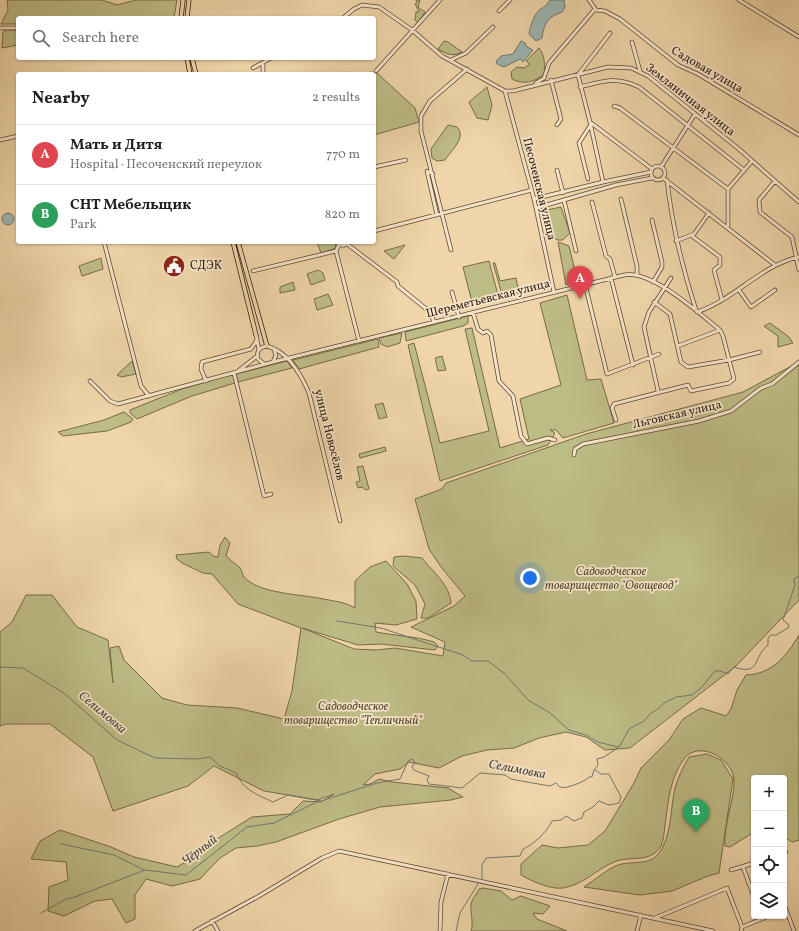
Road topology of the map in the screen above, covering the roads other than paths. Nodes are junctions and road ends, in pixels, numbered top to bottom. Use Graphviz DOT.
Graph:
graph roads {
  1 [pos="183,0"];
  2 [pos="188,0"];
  3 [pos="440,0"];
  4 [pos="510,0"];
  5 [pos="738,0"];
  6 [pos="590,2"];
  7 [pos="595,9"];
  8 [pos="499,11"];
  9 [pos="182,16"];
  10 [pos="187,16"];
  11 [pos="346,16"];
  12 [pos="493,26"];
  13 [pos="0,28"];
  14 [pos="16,28"];
  15 [pos="412,30"];
  16 [pos="610,33"];
  17 [pos="799,36"];
  18 [pos="632,42"];
  19 [pos="187,60"];
  20 [pos="192,60"];
  21 [pos="267,60"];
  22 [pos="451,60"];
  23 [pos="263,65"];
  24 [pos="253,68"];
  25 [pos="467,69"];
  26 [pos="376,71"];
  27 [pos="640,71"];
  28 [pos="190,72"];
  29 [pos="196,72"];
  30 [pos="263,72"];
  31 [pos="578,75"];
  32 [pos="551,80"];
  33 [pos="535,85"];
  34 [pos="580,87"];
  35 [pos="505,91"];
  36 [pos="614,106"];
  37 [pos="695,114"];
  38 [pos="590,124"];
  39 [pos="557,125"];
  40 [pos="687,126"];
  41 [pos="799,135"];
  42 [pos="16,136"];
  43 [pos="0,140"];
  44 [pos="673,148"];
  45 [pos="406,160"];
  46 [pos="752,161"];
  47 [pos="661,167"];
  48 [pos="376,168"];
  49 [pos="557,170"];
  50 [pos="744,170"];
  51 [pos="651,171"];
  52 [pos="433,174"];
  53 [pos="652,178"];
  54 [pos="663,178"];
  55 [pos="588,179"];
  56 [pos="667,180"];
  57 [pos="775,181"];
  58 [pos="603,182"];
  59 [pos="728,189"];
  60 [pos="532,190"];
  61 [pos="563,192"];
  62 [pos="534,199"];
  63 [pos="621,199"];
  64 [pos="564,200"];
  65 [pos="592,202"];
  66 [pos="799,202"];
  67 [pos="536,208"];
  68 [pos="709,213"];
  69 [pos="442,214"];
  70 [pos="437,215"];
  71 [pos="652,220"];
  72 [pos="728,227"];
  73 [pos="376,230"];
  74 [pos="692,236"];
  75 [pos="676,241"];
  76 [pos="105,244"];
  77 [pos="233,244"];
  78 [pos="239,244"];
  79 [pos="338,244"];
  80 [pos="349,244"];
  81 [pos="451,250"];
  82 [pos="336,251"];
  83 [pos="576,251"];
  84 [pos="797,257"];
  85 [pos="775,265"];
  86 [pos="799,270"];
  87 [pos="253,271"];
  88 [pos="637,274"];
  89 [pos="613,277"];
  90 [pos="670,278"];
  91 [pos="653,282"];
  92 [pos="585,284"];
  93 [pos="663,288"];
  94 [pos="739,290"];
  95 [pos="775,290"];
  96 [pos="452,292"];
  97 [pos="554,292"];
  98 [pos="722,300"];
  99 [pos="654,302"];
  100 [pos="697,312"];
  101 [pos="473,313"];
  102 [pos="459,317"];
  103 [pos="434,322"];
  104 [pos="720,330"];
  105 [pos="256,335"];
  106 [pos="257,340"];
  107 [pos="359,340"];
  108 [pos="267,346"];
  109 [pos="678,346"];
  110 [pos="251,349"];
  111 [pos="258,350"];
  112 [pos="274,350"];
  113 [pos="760,352"];
  114 [pos="659,354"];
  115 [pos="257,356"];
  116 [pos="288,358"];
  117 [pos="650,358"];
  118 [pos="729,360"];
  119 [pos="273,362"];
  120 [pos="799,362"];
  121 [pos="264,364"];
  122 [pos="633,365"];
  123 [pos="234,373"];
  124 [pos="206,380"];
  125 [pos="90,381"];
  126 [pos="658,392"];
  127 [pos="149,396"];
  128 [pos="616,420"];
  129 [pos="556,440"];
  130 [pos="574,454"];
  131 [pos="271,494"];
  132 [pos="340,521"];
  133 [pos="751,864"];
  134 [pos="743,867"];
  135 [pos="731,870"];
  136 [pos="448,874"];
  137 [pos="751,889"];
  138 [pos="641,915"];
  139 [pos="787,915"];
  140 [pos="655,918"];
  141 [pos="758,919"];
  142 [pos="212,921"];
  143 [pos="742,927"];
  144 [pos="195,931"];
  145 [pos="218,931"];
  146 [pos="440,931"];
  147 [pos="637,931"];
  148 [pos="712,931"];
  149 [pos="741,931"];
  150 [pos="794,931"];
  1 -- 9 [label="main road"];
  2 -- 10 [label="main road"];
  3 -- 15 [label="street"];
  4 -- 8 [label="street"];
  5 -- 17 [label="street"];
  6 -- 7 [label="street"];
  7 -- 33 [label="street"];
  7 -- 41 [label="street, Садовая улица"];
  11 -- 15 [label="street"];
  12 -- 22 [label="street"];
  13 -- 14 [label="street"];
  15 -- 22 [label="street"];
  15 -- 26 [label="street"];
  16 -- 31 [label="street"];
  18 -- 27 [label="street"];
  19 -- 28 [label="main road"];
  20 -- 29 [label="main road"];
  21 -- 24 [label="street"];
  22 -- 25 [label="street"];
  23 -- 30 [label="street"];
  25 -- 35 [label="street"];
  25 -- 52 [label="street"];
  27 -- 31 [label="street, Земляничная улица"];
  27 -- 37 [label="street, Земляничная улица"];
  31 -- 32 [label="street, Земляничная улица"];
  31 -- 34 [label="street"];
  32 -- 33 [label="street, Земляничная улица"];
  32 -- 39 [label="street"];
  33 -- 35 [label="street, Земляничная улица"];
  34 -- 38 [label="street"];
  34 -- 40 [label="street, Земляничная улица"];
  35 -- 60 [label="street, Песоченская улица"];
  36 -- 44 [label="street"];
  37 -- 40 [label="street"];
  37 -- 46 [label="street, Земляничная улица"];
  38 -- 51 [label="street"];
  38 -- 55 [label="street"];
  38 -- 58 [label="street"];
  40 -- 44 [label="street"];
  40 -- 50 [label="street"];
  42 -- 43 [label="street"];
  44 -- 47 [label="street"];
  44 -- 59 [label="street"];
  45 -- 48 [label="street"];
  46 -- 50 [label="street"];
  46 -- 57 [label="street, Земляничная улица"];
  47 -- 51 [label="street"];
  47 -- 54 [label="street"];
  49 -- 61 [label="street"];
  50 -- 59 [label="street"];
  51 -- 53 [label="street"];
  51 -- 58 [label="street"];
  52 -- 69 [label="street"];
  52 -- 70 [label="street"];
  53 -- 54 [label="street"];
  53 -- 64 [label="street"];
  54 -- 56 [label="street"];
  56 -- 68 [label="street"];
  56 -- 75 [label="street"];
  57 -- 66 [label="street, Земляничная улица"];
  57 -- 84 [label="street"];
  58 -- 61 [label="street"];
  59 -- 72 [label="street"];
  60 -- 62 [label="street, Песоченская улица"];
  60 -- 69 [label="street"];
  61 -- 62 [label="street"];
  62 -- 67 [label="street, Песоченская улица"];
  63 -- 88 [label="street"];
  64 -- 67 [label="street"];
  64 -- 83 [label="street"];
  65 -- 89 [label="street"];
  67 -- 97 [label="street, Песоченская улица"];
  68 -- 72 [label="street"];
  68 -- 74 [label="street"];
  69 -- 70 [label="street"];
  69 -- 81 [label="street"];
  70 -- 73 [label="street"];
  71 -- 91 [label="street"];
  72 -- 85 [label="street"];
  74 -- 75 [label="street"];
  74 -- 98 [label="street"];
  75 -- 100 [label="street"];
  76 -- 127 [label="street"];
  77 -- 105 [label="main road"];
  78 -- 108 [label="main road"];
  79 -- 82 [label="street"];
  80 -- 103 [label="street"];
  82 -- 87 [label="street"];
  82 -- 107 [label="street"];
  84 -- 85 [label="street"];
  84 -- 86 [label="street"];
  85 -- 94 [label="street"];
  88 -- 89 [label="street, Шереметьевская улица"];
  88 -- 91 [label="street"];
  89 -- 92 [label="street, Шереметьевская улица"];
  89 -- 122 [label="street"];
  90 -- 93 [label="street"];
  91 -- 93 [label="street"];
  92 -- 97 [label="street, Шереметьевская улица"];
  92 -- 122 [label="street"];
  93 -- 99 [label="street"];
  93 -- 100 [label="street"];
  94 -- 95 [label="street"];
  94 -- 98 [label="street"];
  96 -- 102 [label="street"];
  97 -- 101 [label="street, Шереметьевская улица"];
  98 -- 100 [label="street"];
  99 -- 109 [label="street"];
  99 -- 117 [label="street"];
  100 -- 104 [label="street"];
  101 -- 102 [label="street, Шереметьевская улица"];
  101 -- 129 [label="street"];
  102 -- 103 [label="street, Шереметьевская улица"];
  103 -- 107 [label="street, Шереметьевская улица"];
  104 -- 109 [label="street"];
  104 -- 118 [label="street"];
  105 -- 106 [label="street"];
  106 -- 110 [label="street"];
  106 -- 111 [label="street"];
  107 -- 116 [label="street, Шереметьевская улица"];
  108 -- 111 [label="street"];
  108 -- 112 [label="street"];
  109 -- 118 [label="street"];
  110 -- 111 [label="street"];
  110 -- 124 [label="street"];
  111 -- 115 [label="street"];
  112 -- 116 [label="street"];
  112 -- 119 [label="street"];
  113 -- 118 [label="street"];
  114 -- 117 [label="street"];
  115 -- 121 [label="street"];
  115 -- 123 [label="street"];
  116 -- 119 [label="street, Шереметьевская улица"];
  116 -- 132 [label="street, улица Новосёлов"];
  117 -- 122 [label="street"];
  117 -- 126 [label="street"];
  118 -- 126 [label="street"];
  119 -- 121 [label="street"];
  120 -- 130 [label="street, Льговская улица"];
  121 -- 123 [label="street"];
  123 -- 124 [label="street"];
  123 -- 131 [label="street"];
  124 -- 127 [label="street"];
  125 -- 127 [label="street"];
  126 -- 128 [label="street"];
  133 -- 134 [label="street"];
  134 -- 135 [label="street"];
  134 -- 137 [label="street"];
  136 -- 138 [label="street"];
  136 -- 142 [label="street"];
  136 -- 146 [label="street"];
  138 -- 140 [label="street"];
  138 -- 147 [label="street"];
  139 -- 150 [label="street"];
  140 -- 143 [label="street"];
  140 -- 148 [label="street"];
  141 -- 143 [label="street"];
  142 -- 144 [label="street"];
  142 -- 145 [label="street"];
  143 -- 149 [label="street"];
}
